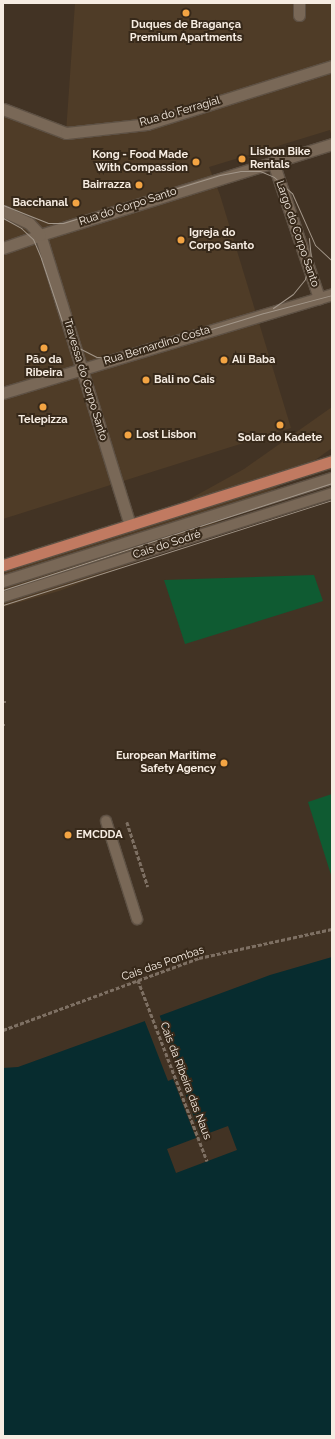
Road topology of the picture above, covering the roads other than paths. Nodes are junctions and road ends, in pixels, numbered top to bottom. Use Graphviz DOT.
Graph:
graph roads {
  1 [pos="298,3"];
  2 [pos="299,15"];
  3 [pos="332,66"];
  4 [pos="3,109"];
  5 [pos="332,144"];
  6 [pos="273,162"];
  7 [pos="3,211"];
  8 [pos="40,236"];
  9 [pos="3,248"];
  10 [pos="332,294"];
  11 [pos="319,298"];
  12 [pos="265,314"];
  13 [pos="82,369"];
  14 [pos="3,393"];
  15 [pos="332,461"];
  16 [pos="332,474"];
  17 [pos="332,478"];
  18 [pos="332,493"];
  19 [pos="130,525"];
  20 [pos="3,565"];
  21 [pos="3,576"];
  22 [pos="3,582"];
  23 [pos="3,597"];
  24 [pos="106,822"];
  25 [pos="137,919"];
  1 -- 2 [label="street"];
  3 -- 4 [label="street, Rua do Ferragial"];
  5 -- 6 [label="street"];
  6 -- 8 [label="street, Rua do Corpo Santo"];
  6 -- 11 [label="street, Largo do Corpo Santo"];
  7 -- 8 [label="street"];
  8 -- 9 [label="street, Rua do Corpo Santo"];
  8 -- 13 [label="street, Travessa do Corpo Santo"];
  10 -- 11 [label="street"];
  11 -- 12 [label="street, Largo do Corpo Santo"];
  12 -- 13 [label="street, Rua Bernardino Costa"];
  13 -- 14 [label="street, Rua Bernardino Costa"];
  13 -- 19 [label="street, Travessa do Corpo Santo"];
  15 -- 19 [label="main road"];
  16 -- 21 [label="street"];
  17 -- 22 [label="street"];
  18 -- 23 [label="lane, Cais do Sodré"];
  19 -- 20 [label="main road"];
  24 -- 25 [label="lane"];
}
